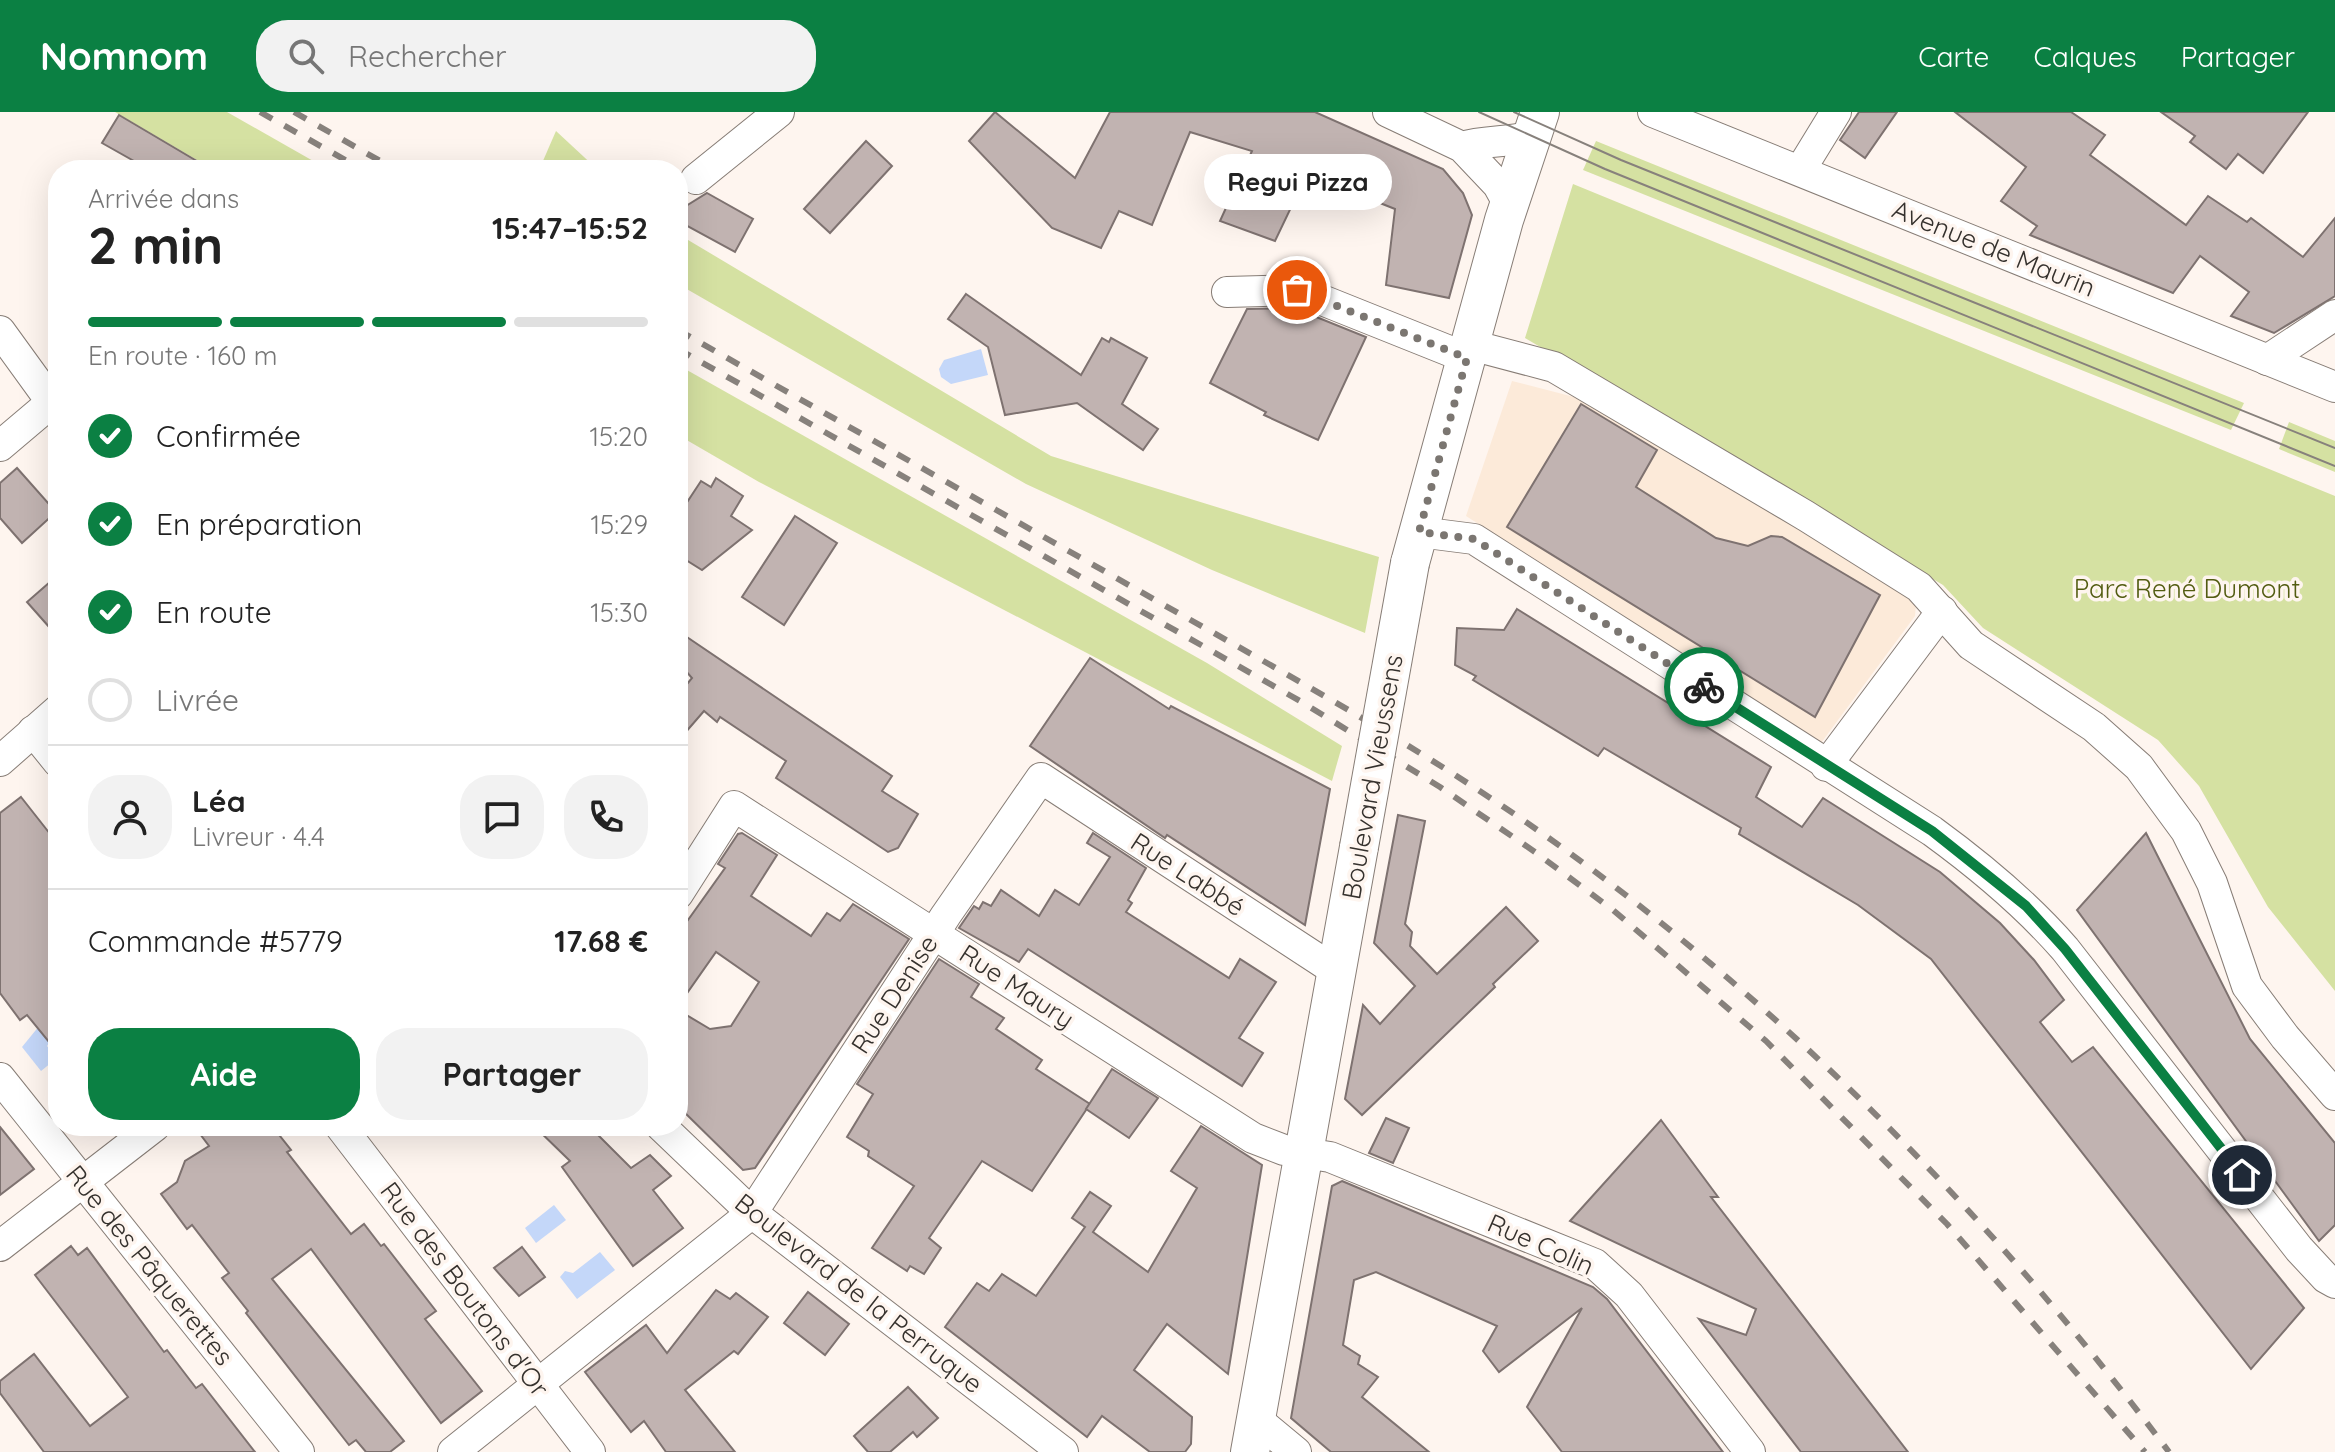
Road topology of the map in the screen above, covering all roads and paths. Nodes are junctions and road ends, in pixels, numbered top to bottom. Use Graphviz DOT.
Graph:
graph roads {
  1 [pos="779,112"];
  2 [pos="1388,112"];
  3 [pos="1653,112"];
  4 [pos="1836,112"];
  5 [pos="1536,124"];
  6 [pos="1462,147"];
  7 [pos="1801,169"];
  8 [pos="696,179"];
  9 [pos="1509,205"];
  10 [pos="1227,292"];
  11 [pos="2335,315"];
  12 [pos="0,331"];
  13 [pos="1469,352"];
  14 [pos="2267,360"];
  15 [pos="2335,387"];
  16 [pos="48,396"];
  17 [pos="48,411"];
  18 [pos="0,446"];
  19 [pos="1415,548"];
  20 [pos="1942,611"];
  21 [pos="48,718"];
  22 [pos="33,731"];
  23 [pos="48,750"];
  24 [pos="0,761"];
  25 [pos="1826,766"];
  26 [pos="1041,778"];
  27 [pos="688,878"];
  28 [pos="935,933"];
  29 [pos="1336,971"];
  30 [pos="0,1078"];
  31 [pos="2335,1095"];
  32 [pos="143,1136"];
  33 [pos="348,1136"];
  34 [pos="671,1136"];
  35 [pos="1305,1152"];
  36 [pos="86,1182"];
  37 [pos="752,1213"];
  38 [pos="0,1246"];
  39 [pos="2335,1283"];
  40 [pos="539,1386"];
  41 [pos="1253,1436"];
  42 [pos="299,1452"];
  43 [pos="453,1452"];
  44 [pos="590,1452"];
  45 [pos="1063,1452"];
  46 [pos="1296,1452"];
  47 [pos="1750,1452"];
  1 -- 8 [label="street"];
  2 -- 6 [label="street"];
  3 -- 7 [label="street, Avenue de Maurin"];
  4 -- 7 [label="street"];
  5 -- 6 [label="street"];
  5 -- 9 [label="main road, Boulevard Vieussens"];
  6 -- 9 [label="street"];
  7 -- 14 [label="street, Avenue de Maurin"];
  9 -- 13 [label="main road, Boulevard Vieussens"];
  10 -- 13 [label="street"];
  11 -- 14 [label="street"];
  12 -- 16 [label="street"];
  13 -- 19 [label="main road, Boulevard Vieussens"];
  13 -- 20 [label="street"];
  14 -- 15 [label="street, Avenue de Maurin"];
  17 -- 18 [label="street"];
  19 -- 25 [label="street"];
  19 -- 29 [label="main road, Boulevard Vieussens, bridge"];
  20 -- 25 [label="street"];
  20 -- 31 [label="street"];
  21 -- 22 [label="street"];
  22 -- 23 [label="street"];
  22 -- 24 [label="street"];
  25 -- 39 [label="street"];
  26 -- 28 [label="street, Rue Denise"];
  26 -- 29 [label="street, Rue Labbé"];
  27 -- 28 [label="street, Rue Maury"];
  28 -- 35 [label="street, Rue Maury"];
  28 -- 37 [label="street, Rue Denise"];
  29 -- 35 [label="main road, Boulevard Vieussens"];
  30 -- 36 [label="street, Rue des Pâquerettes"];
  32 -- 36 [label="street"];
  33 -- 40 [label="street, Rue des Boutons d'Or"];
  34 -- 37 [label="street, Boulevard de la Perruque"];
  35 -- 41 [label="main road, Boulevard Vieussens"];
  35 -- 47 [label="street, Rue Colin"];
  36 -- 38 [label="street"];
  36 -- 42 [label="street, Rue des Pâquerettes"];
  37 -- 40 [label="street, Rue Denise"];
  37 -- 45 [label="street, Boulevard de la Perruque"];
  40 -- 43 [label="street, Rue Denise"];
  40 -- 44 [label="street, Rue des Boutons d'Or"];
  41 -- 46 [label="street"];
}
